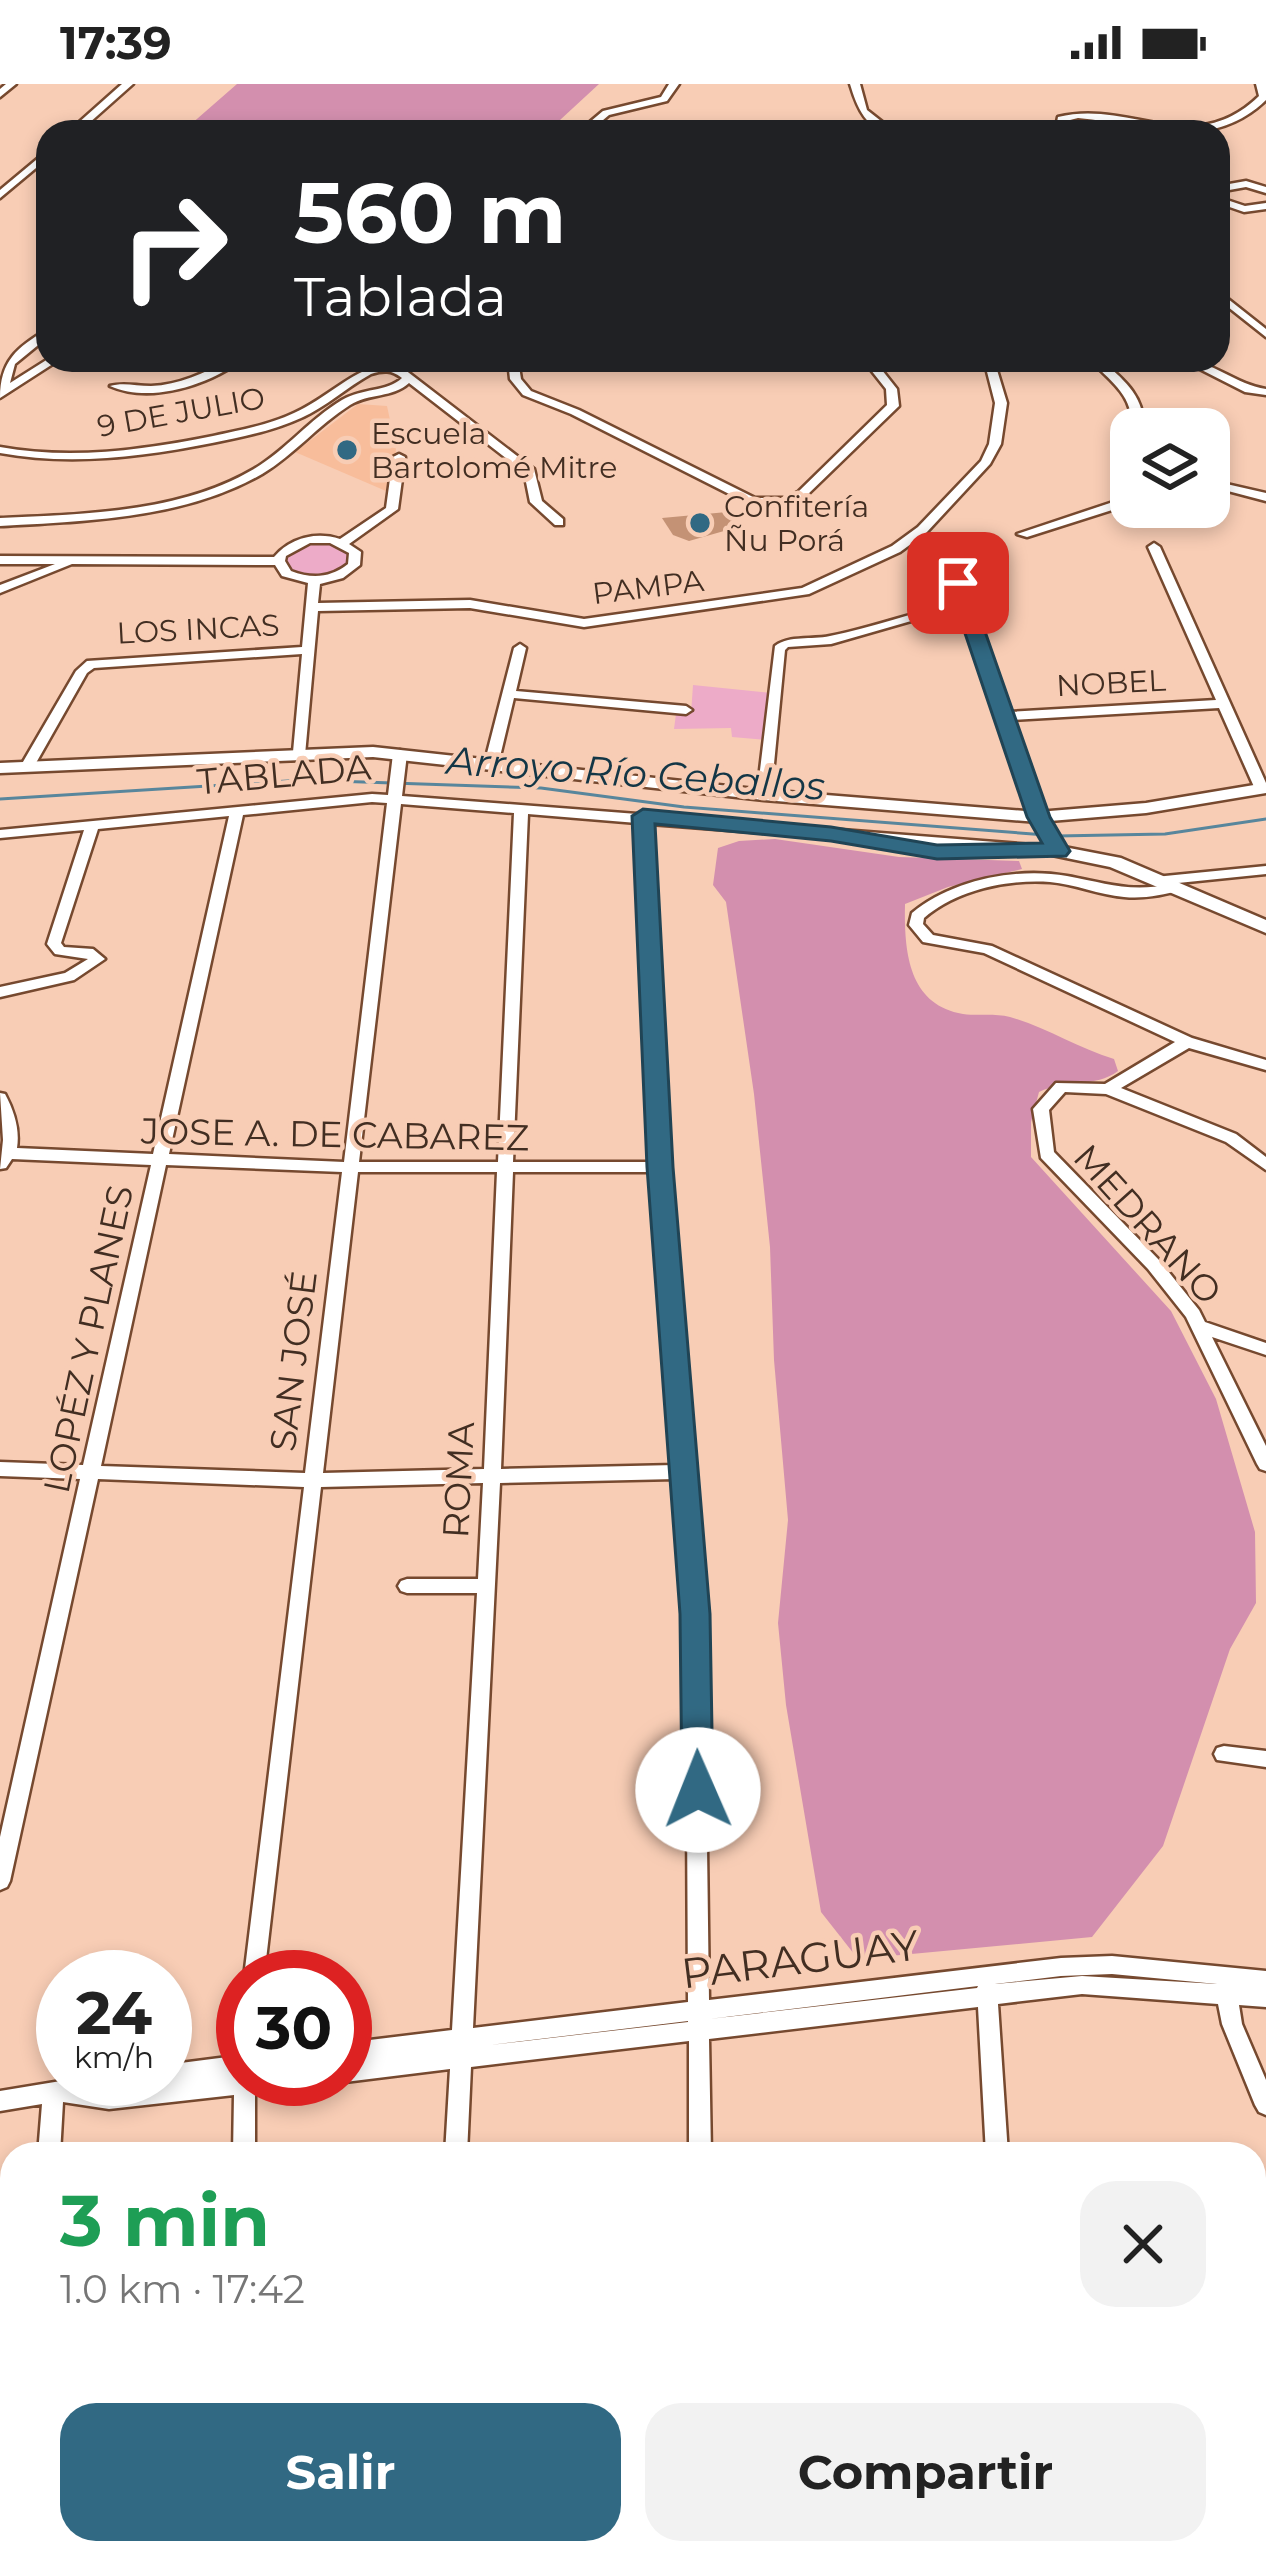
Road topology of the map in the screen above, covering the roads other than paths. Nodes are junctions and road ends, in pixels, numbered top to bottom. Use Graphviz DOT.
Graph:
graph roads {
  1 [pos="11,84"];
  2 [pos="128,84"];
  3 [pos="674,84"];
  4 [pos="855,84"];
  5 [pos="1262,84"];
  6 [pos="0,94"];
  7 [pos="87,120"];
  8 [pos="597,120"];
  9 [pos="875,120"];
  10 [pos="1061,120"];
  11 [pos="1116,120"];
  12 [pos="1230,122"];
  13 [pos="36,162"];
  14 [pos="5,186"];
  15 [pos="1230,186"];
  16 [pos="1266,190"];
  17 [pos="0,195"];
  18 [pos="1230,202"];
  19 [pos="1260,207"];
  20 [pos="1266,223"];
  21 [pos="1230,304"];
  22 [pos="1266,333"];
  23 [pos="36,342"];
  24 [pos="36,372"];
  25 [pos="215,372"];
  26 [pos="368,372"];
  27 [pos="400,372"];
  28 [pos="515,372"];
  29 [pos="878,372"];
  30 [pos="992,372"];
  31 [pos="1106,372"];
  32 [pos="1210,372"];
  33 [pos="408,377"];
  34 [pos="116,386"];
  35 [pos="1266,392"];
  36 [pos="1,394"];
  37 [pos="1136,408"];
  38 [pos="0,449"];
  39 [pos="399,457"];
  40 [pos="1230,488"];
  41 [pos="1266,497"];
  42 [pos="1110,507"];
  43 [pos="0,522"];
  44 [pos="559,522"];
  45 [pos="1023,534"];
  46 [pos="343,542"];
  47 [pos="1154,547"];
  48 [pos="0,560"];
  49 [pos="279,561"];
  50 [pos="70,562"];
  51 [pos="314,580"];
  52 [pos="958,583"];
  53 [pos="0,589"];
  54 [pos="966,607"];
  55 [pos="311,608"];
  56 [pos="520,649"];
  57 [pos="308,650"];
  58 [pos="508,694"];
  59 [pos="1220,704"];
  60 [pos="686,710"];
  61 [pos="1005,716"];
  62 [pos="300,752"];
  63 [pos="398,763"];
  64 [pos="491,765"];
  65 [pos="27,767"];
  66 [pos="0,768"];
  67 [pos="1264,789"];
  68 [pos="764,794"];
  69 [pos="394,796"];
  70 [pos="520,808"];
  71 [pos="237,810"];
  72 [pos="643,816"];
  73 [pos="92,826"];
  74 [pos="0,833"];
  75 [pos="1049,835"];
  76 [pos="1266,870"];
  77 [pos="1168,884"];
  78 [pos="1266,927"];
  79 [pos="0,992"];
  80 [pos="1187,1042"];
  81 [pos="1266,1065"];
  82 [pos="1108,1090"];
  83 [pos="0,1098"];
  84 [pos="5,1159"];
  85 [pos="160,1163"];
  86 [pos="1266,1165"];
  87 [pos="350,1166"];
  88 [pos="504,1167"];
  89 [pos="660,1167"];
  90 [pos="1202,1328"];
  91 [pos="1265,1347"];
  92 [pos="1266,1464"];
  93 [pos="0,1469"];
  94 [pos="93,1472"];
  95 [pos="684,1472"];
  96 [pos="492,1476"];
  97 [pos="311,1480"];
  98 [pos="407,1586"];
  99 [pos="486,1586"];
  100 [pos="1223,1754"];
  101 [pos="1266,1759"];
  102 [pos="0,1881"];
  103 [pos="257,1950"];
  104 [pos="1266,1979"];
  105 [pos="986,1985"];
  106 [pos="1225,1986"];
  107 [pos="1266,1998"];
  108 [pos="701,2022"];
  109 [pos="461,2050"];
  110 [pos="372,2052"];
  111 [pos="372,2067"];
  112 [pos="36,2097"];
  113 [pos="0,2102"];
  114 [pos="1266,2104"];
  115 [pos="57,2106"];
  116 [pos="244,2106"];
  117 [pos="51,2142"];
  118 [pos="244,2142"];
  119 [pos="457,2142"];
  120 [pos="700,2142"];
  121 [pos="996,2142"];
  1 -- 6 [label="street"];
  2 -- 7 [label="street"];
  3 -- 8 [label="street"];
  4 -- 9 [label="street"];
  5 -- 12 [label="street"];
  10 -- 11 [label="street"];
  13 -- 14 [label="street"];
  14 -- 17 [label="street"];
  15 -- 16 [label="street"];
  18 -- 19 [label="street"];
  19 -- 20 [label="street"];
  21 -- 22 [label="street"];
  23 -- 36 [label="street"];
  24 -- 36 [label="street"];
  25 -- 34 [label="street"];
  26 -- 38 [label="street, 9 DE JULIO"];
  27 -- 33 [label="street, 9 DE JULIO"];
  28 -- 29 [label="street"];
  30 -- 55 [label="street, PAMPA"];
  31 -- 37 [label="street"];
  32 -- 35 [label="street"];
  33 -- 43 [label="street, 9 DE JULIO"];
  33 -- 44 [label="street"];
  39 -- 46 [label="street"];
  40 -- 41 [label="street"];
  42 -- 45 [label="street"];
  46 -- 49 [label="street"];
  46 -- 51 [label="street"];
  47 -- 59 [label="street"];
  48 -- 50 [label="street"];
  49 -- 50 [label="street"];
  49 -- 51 [label="street"];
  50 -- 53 [label="street"];
  51 -- 55 [label="street"];
  52 -- 54 [label="street"];
  54 -- 61 [label="street"];
  54 -- 68 [label="street"];
  55 -- 57 [label="street"];
  56 -- 58 [label="street"];
  57 -- 62 [label="street"];
  57 -- 65 [label="street, LOS INCAS"];
  58 -- 60 [label="street"];
  58 -- 64 [label="street"];
  59 -- 61 [label="street, NOBEL"];
  59 -- 67 [label="street"];
  61 -- 75 [label="street"];
  62 -- 63 [label="main road"];
  62 -- 65 [label="main road"];
  63 -- 64 [label="main road"];
  63 -- 69 [label="street, SAN JOSÉ"];
  64 -- 68 [label="main road"];
  65 -- 66 [label="main road"];
  67 -- 75 [label="main road"];
  68 -- 75 [label="main road"];
  69 -- 70 [label="street, TABLADA"];
  69 -- 71 [label="street, TABLADA"];
  69 -- 87 [label="street, SAN JOSÉ"];
  70 -- 72 [label="street, TABLADA"];
  70 -- 88 [label="street, ROMA"];
  71 -- 73 [label="street, TABLADA"];
  71 -- 85 [label="street, LOPÉZ Y PLANES"];
  72 -- 75 [label="street, TABLADA"];
  72 -- 89 [label="street"];
  73 -- 74 [label="street, TABLADA"];
  73 -- 79 [label="street"];
  75 -- 77 [label="main road, TABLADA"];
  76 -- 77 [label="street"];
  77 -- 78 [label="main road, TABLADA"];
  77 -- 80 [label="street"];
  80 -- 81 [label="street"];
  80 -- 82 [label="street, MEDRANO"];
  82 -- 86 [label="street"];
  82 -- 90 [label="street, MEDRANO"];
  83 -- 84 [label="street"];
  84 -- 85 [label="street, JOSE A. DE CABAREZ"];
  85 -- 87 [label="street, JOSE A. DE CABAREZ"];
  85 -- 94 [label="street, LOPÉZ Y PLANES"];
  87 -- 88 [label="street, JOSE A. DE CABAREZ"];
  87 -- 97 [label="street, SAN JOSÉ"];
  88 -- 89 [label="street, JOSE A. DE CABAREZ"];
  88 -- 96 [label="street, ROMA"];
  89 -- 95 [label="street"];
  90 -- 91 [label="street"];
  90 -- 92 [label="street, MEDRANO"];
  93 -- 94 [label="street"];
  94 -- 97 [label="street"];
  94 -- 102 [label="street, LOPÉZ Y PLANES"];
  95 -- 96 [label="street"];
  95 -- 108 [label="street"];
  96 -- 97 [label="street"];
  96 -- 99 [label="street, ROMA"];
  97 -- 103 [label="street, SAN JOSÉ"];
  98 -- 99 [label="street"];
  99 -- 109 [label="street, ROMA"];
  100 -- 101 [label="street"];
  104 -- 106 [label="street, PARAGUAY"];
  105 -- 106 [label="street, PARAGUAY"];
  105 -- 108 [label="street, PARAGUAY"];
  105 -- 121 [label="street"];
  106 -- 107 [label="street, PARAGUAY"];
  106 -- 114 [label="street"];
  108 -- 109 [label="street, PARAGUAY"];
  108 -- 120 [label="street"];
  109 -- 110 [label="street, PARAGUAY"];
  109 -- 111 [label="street, PARAGUAY"];
  109 -- 119 [label="street, ROMA"];
  112 -- 113 [label="street"];
  115 -- 117 [label="street"];
  116 -- 118 [label="street"];
}
